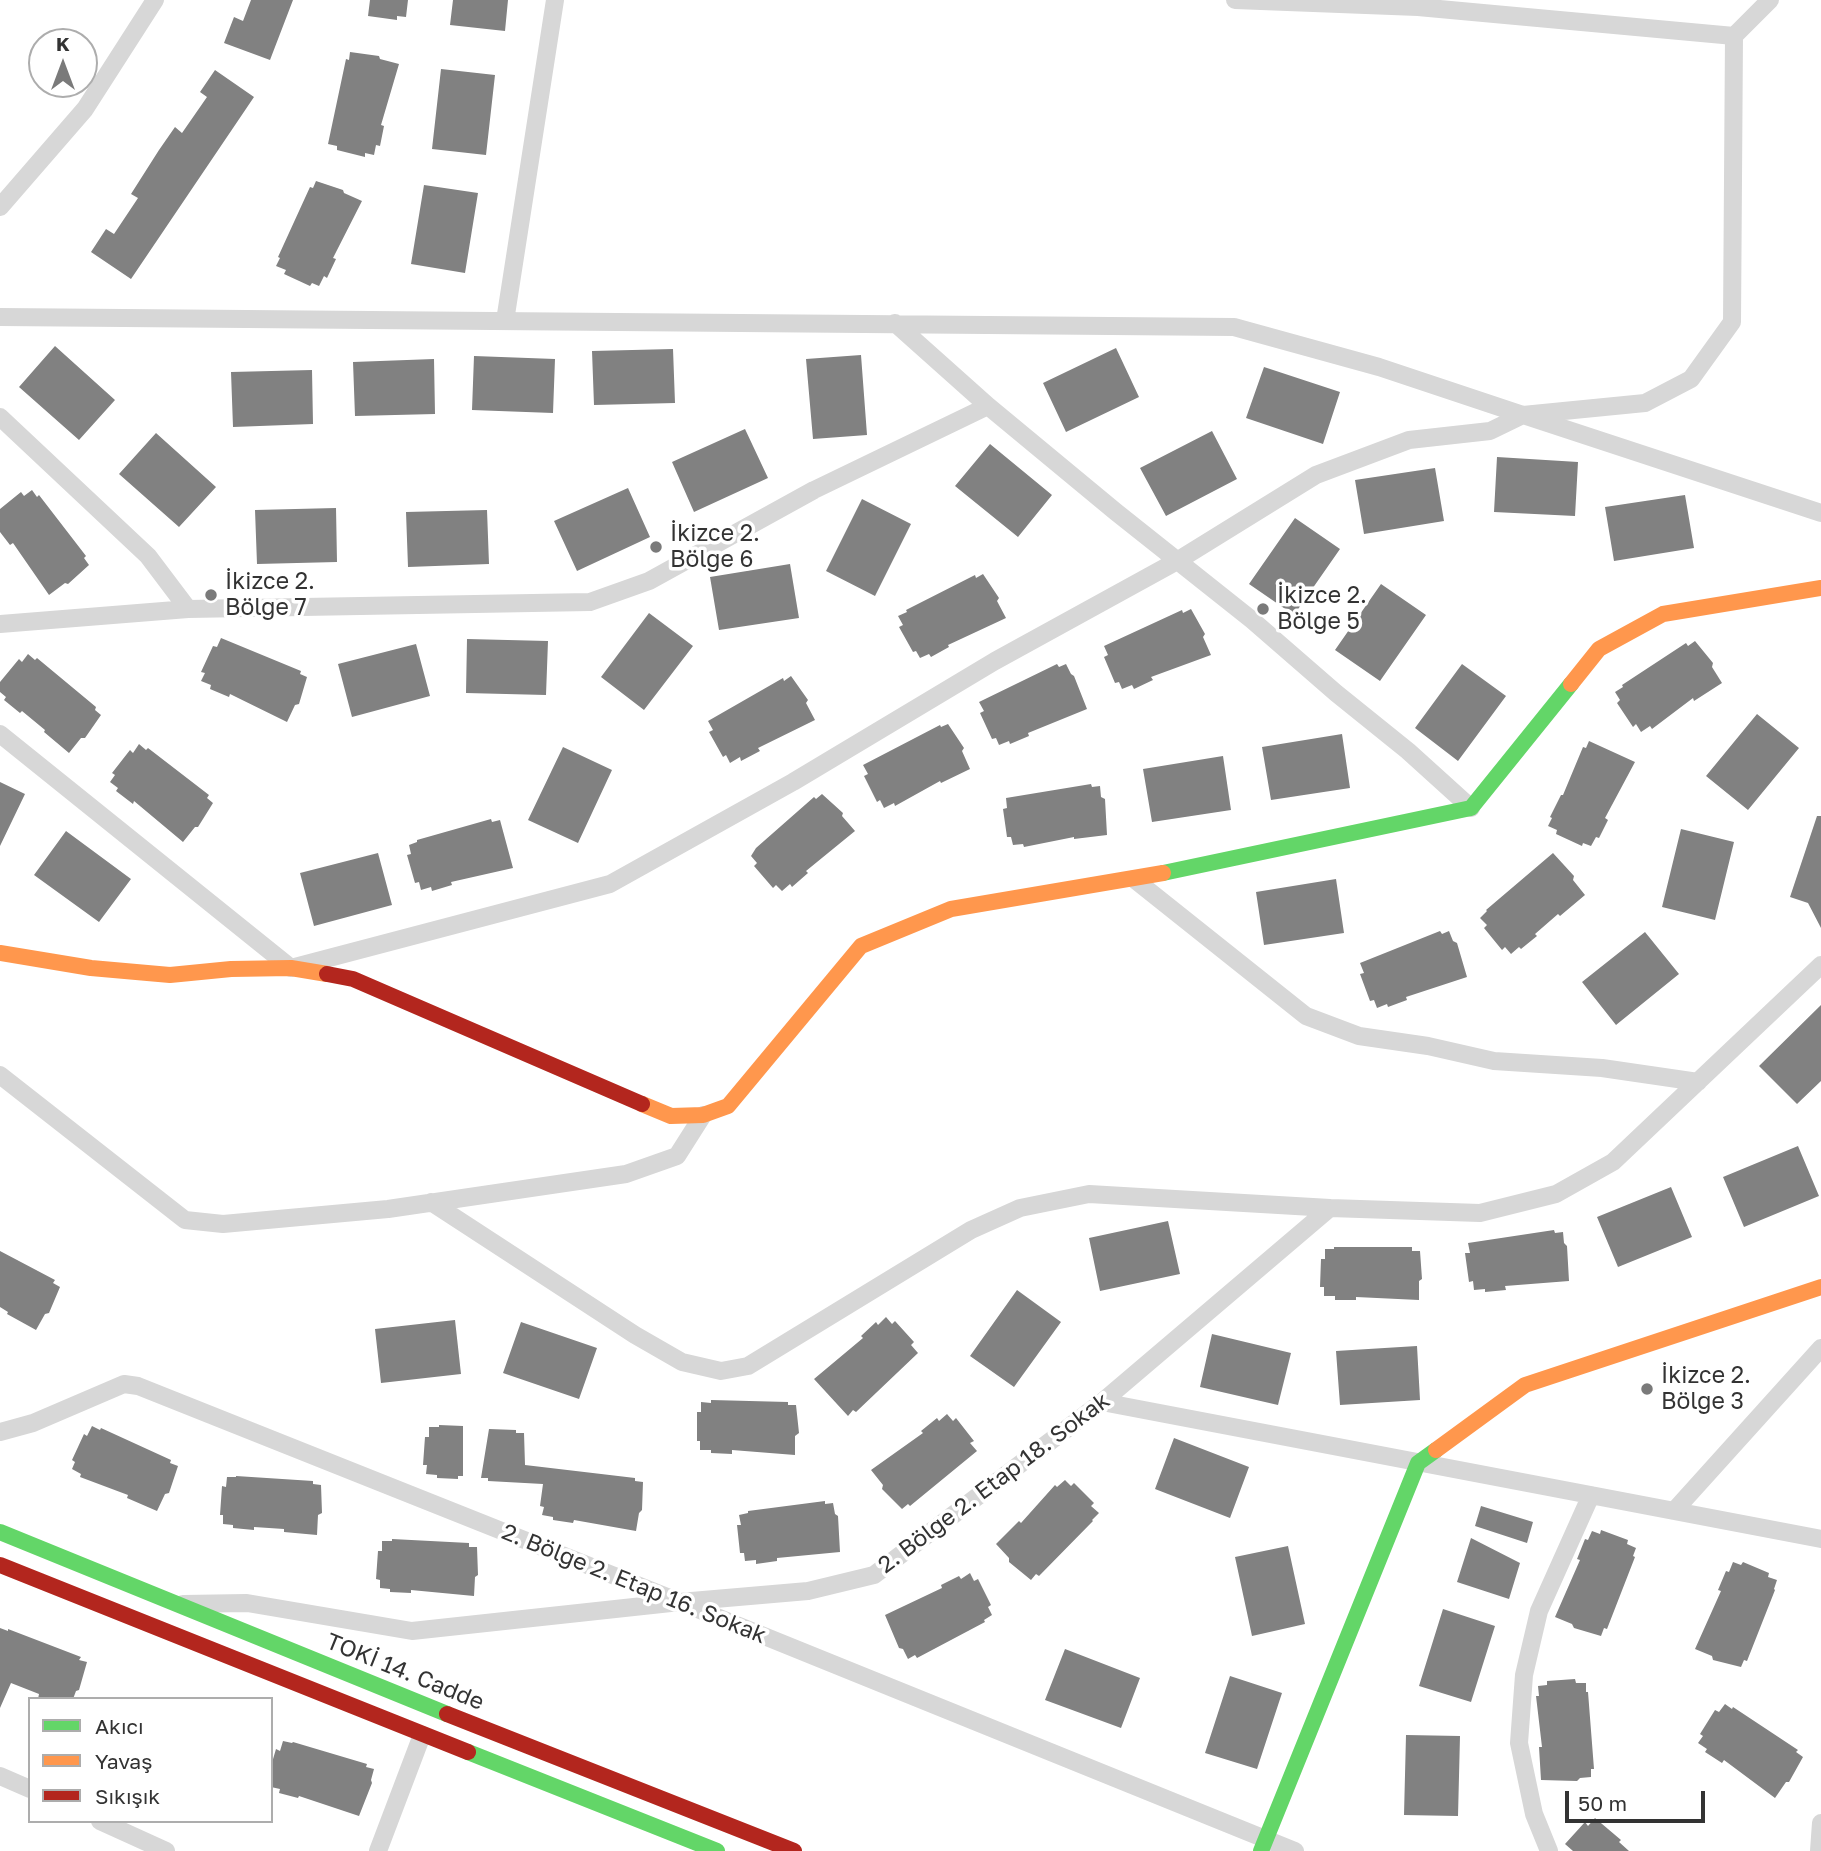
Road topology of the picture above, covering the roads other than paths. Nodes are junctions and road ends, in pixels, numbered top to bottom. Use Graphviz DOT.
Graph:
graph roads {
  1 [pos="155,0"];
  2 [pos="555,0"];
  3 [pos="1235,0"];
  4 [pos="1770,0"];
  5 [pos="1734,36"];
  6 [pos="0,207"];
  7 [pos="0,317"];
  8 [pos="505,321"];
  9 [pos="895,323"];
  10 [pos="988,406"];
  11 [pos="1523,415"];
  12 [pos="0,418"];
  13 [pos="1821,513"];
  14 [pos="1177,561"];
  15 [pos="1821,588"];
  16 [pos="188,610"];
  17 [pos="0,624"];
  18 [pos="0,734"];
  19 [pos="1471,808"];
  20 [pos="1134,880"];
  21 [pos="0,953"];
  22 [pos="1821,965"];
  23 [pos="290,968"];
  24 [pos="0,1075"];
  25 [pos="1698,1083"];
  26 [pos="703,1115"];
  27 [pos="431,1202"];
  28 [pos="1330,1208"];
  29 [pos="1821,1287"];
  30 [pos="1821,1348"];
  31 [pos="1102,1402"];
  32 [pos="0,1432"];
  33 [pos="1418,1463"];
  34 [pos="1591,1495"];
  35 [pos="1674,1511"];
  36 [pos="0,1532"];
  37 [pos="1821,1539"];
  38 [pos="0,1565"];
  39 [pos="680,1602"];
  40 [pos="176,1604"];
  41 [pos="422,1735"];
  42 [pos="0,1776"];
  43 [pos="28,1788"];
  44 [pos="104,1823"];
  45 [pos="1821,1823"];
  46 [pos="1264,1845"];
  47 [pos="166,1851"];
  48 [pos="378,1851"];
  49 [pos="717,1851"];
  50 [pos="794,1851"];
  51 [pos="1295,1851"];
  52 [pos="1549,1851"];
  53 [pos="1819,1851"];
  1 -- 6 [label="street"];
  2 -- 8 [label="street"];
  3 -- 5 [label="street"];
  4 -- 5 [label="street"];
  5 -- 11 [label="street"];
  7 -- 8 [label="street"];
  8 -- 9 [label="street"];
  9 -- 10 [label="street"];
  9 -- 11 [label="street"];
  10 -- 14 [label="street"];
  10 -- 16 [label="street"];
  11 -- 13 [label="street"];
  11 -- 14 [label="street"];
  12 -- 16 [label="street"];
  14 -- 19 [label="street"];
  14 -- 23 [label="street"];
  15 -- 19 [label="street"];
  16 -- 17 [label="street"];
  18 -- 23 [label="street"];
  19 -- 20 [label="street"];
  20 -- 25 [label="street"];
  20 -- 26 [label="street"];
  21 -- 23 [label="street"];
  22 -- 25 [label="street"];
  23 -- 26 [label="street"];
  24 -- 27 [label="street"];
  25 -- 28 [label="street"];
  26 -- 27 [label="street"];
  27 -- 28 [label="street"];
  28 -- 31 [label="street, 2. Bölge 2. Etap 18. Sokak"];
  29 -- 33 [label="street"];
  30 -- 35 [label="street"];
  31 -- 33 [label="street"];
  31 -- 39 [label="street, 2. Bölge 2. Etap 18. Sokak"];
  32 -- 39 [label="street, 2. Bölge 2. Etap 16. Sokak"];
  33 -- 34 [label="street"];
  33 -- 46 [label="street"];
  34 -- 35 [label="street"];
  34 -- 52 [label="street"];
  35 -- 37 [label="street"];
  36 -- 40 [label="street, TOKİ 14. Cadde"];
  38 -- 41 [label="street"];
  39 -- 40 [label="street, 2. Bölge 2. Etap 18. Sokak"];
  39 -- 46 [label="street, 2. Bölge 2. Etap 16. Sokak"];
  40 -- 50 [label="street, TOKİ 14. Cadde"];
  41 -- 48 [label="street"];
  41 -- 49 [label="street"];
  42 -- 43 [label="street"];
  44 -- 47 [label="street"];
  45 -- 53 [label="street"];
  46 -- 51 [label="street, 2. Bölge 2. Etap 16. Sokak"];
}
